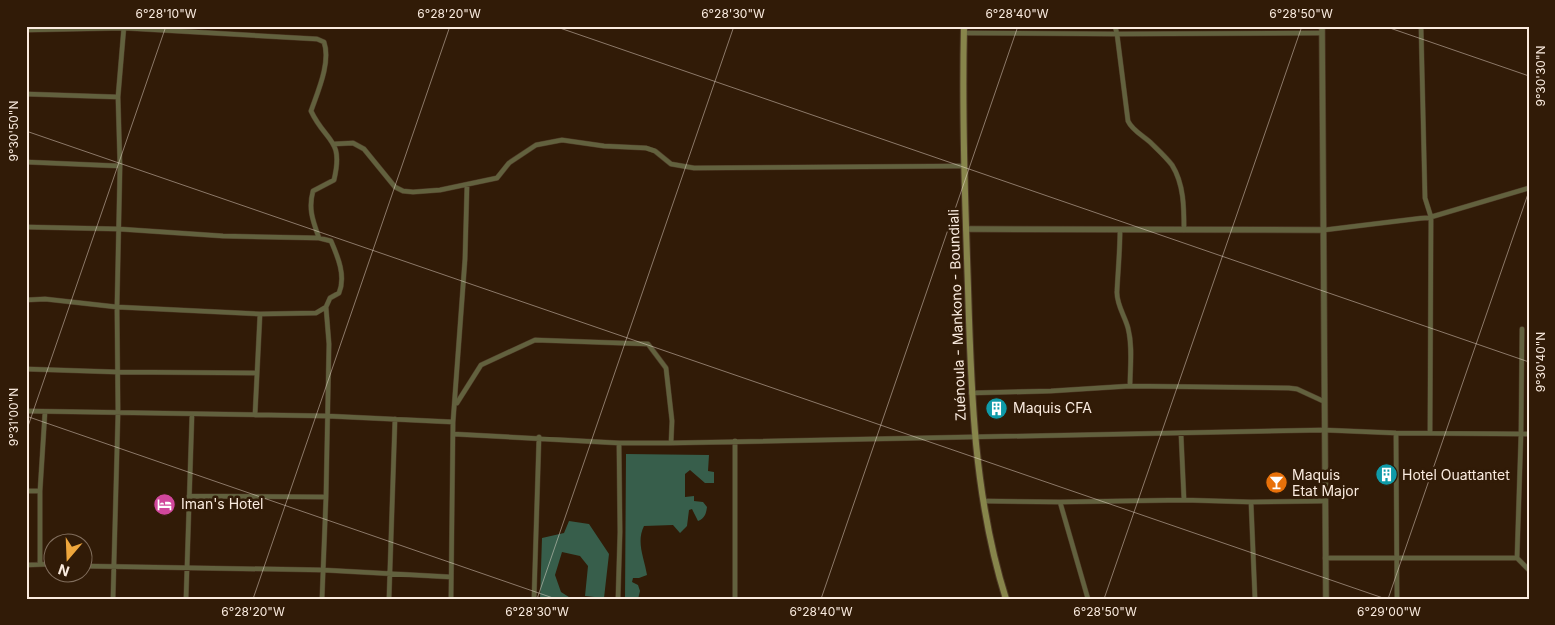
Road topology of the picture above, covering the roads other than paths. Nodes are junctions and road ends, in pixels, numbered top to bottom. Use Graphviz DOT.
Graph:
graph roads {
  1 [pos="1114,26"];
  2 [pos="1421,26"];
  3 [pos="124,27"];
  4 [pos="26,30"];
  5 [pos="964,30"];
  6 [pos="1322,30"];
  7 [pos="1117,34"];
  8 [pos="26,94"];
  9 [pos="118,97"];
  10 [pos="334,144"];
  11 [pos="26,162"];
  12 [pos="120,166"];
  13 [pos="964,166"];
  14 [pos="467,185"];
  15 [pos="1529,188"];
  16 [pos="1431,217"];
  17 [pos="26,227"];
  18 [pos="119,229"];
  19 [pos="966,229"];
  20 [pos="1120,230"];
  21 [pos="1184,230"];
  22 [pos="1324,230"];
  23 [pos="319,238"];
  24 [pos="26,300"];
  25 [pos="116,307"];
  26 [pos="326,307"];
  27 [pos="260,314"];
  28 [pos="1522,329"];
  29 [pos="26,370"];
  30 [pos="118,372"];
  31 [pos="257,373"];
  32 [pos="1130,386"];
  33 [pos="971,393"];
  34 [pos="1323,401"];
  35 [pos="455,405"];
  36 [pos="26,412"];
  37 [pos="45,412"];
  38 [pos="118,413"];
  39 [pos="192,414"];
  40 [pos="255,415"];
  41 [pos="327,416"];
  42 [pos="395,419"];
  43 [pos="453,422"];
  44 [pos="1324,430"];
  45 [pos="1396,433"];
  46 [pos="1430,433"];
  47 [pos="453,434"];
  48 [pos="1182,434"];
  49 [pos="1521,434"];
  50 [pos="1529,434"];
  51 [pos="539,437"];
  52 [pos="976,438"];
  53 [pos="735,441"];
  54 [pos="619,442"];
  55 [pos="671,443"];
  56 [pos="26,491"];
  57 [pos="40,491"];
  58 [pos="189,496"];
  59 [pos="326,497"];
  60 [pos="1184,500"];
  61 [pos="983,501"];
  62 [pos="1324,501"];
  63 [pos="1060,502"];
  64 [pos="1251,502"];
  65 [pos="1397,557"];
  66 [pos="1325,558"];
  67 [pos="1518,558"];
  68 [pos="40,564"];
  69 [pos="26,565"];
  70 [pos="92,566"];
  71 [pos="114,567"];
  72 [pos="186,568"];
  73 [pos="324,570"];
  74 [pos="1529,570"];
  75 [pos="389,573"];
  76 [pos="451,577"];
  77 [pos="113,599"];
  78 [pos="186,599"];
  79 [pos="322,599"];
  80 [pos="389,599"];
  81 [pos="451,599"];
  82 [pos="534,599"];
  83 [pos="618,599"];
  84 [pos="735,599"];
  85 [pos="1006,599"];
  86 [pos="1088,599"];
  87 [pos="1255,599"];
  88 [pos="1326,599"];
  89 [pos="1397,599"];
  1 -- 7 [label="street"];
  2 -- 16 [label="street"];
  3 -- 4 [label="street"];
  3 -- 9 [label="street"];
  3 -- 10 [label="street"];
  5 -- 7 [label="street"];
  5 -- 13 [label="main road, Zuénoula - Mankono - Boundiali"];
  6 -- 7 [label="street"];
  6 -- 22 [label="street"];
  7 -- 21 [label="street"];
  8 -- 9 [label="street"];
  9 -- 12 [label="street"];
  10 -- 14 [label="street"];
  10 -- 23 [label="street"];
  11 -- 12 [label="street"];
  12 -- 18 [label="street"];
  13 -- 14 [label="street"];
  13 -- 19 [label="main road, Zuénoula - Mankono - Boundiali"];
  14 -- 35 [label="street"];
  15 -- 16 [label="street"];
  16 -- 22 [label="street"];
  16 -- 46 [label="street"];
  17 -- 18 [label="street"];
  18 -- 23 [label="street"];
  18 -- 25 [label="street"];
  19 -- 20 [label="street"];
  19 -- 33 [label="main road, Zuénoula - Mankono - Boundiali"];
  20 -- 21 [label="street"];
  20 -- 32 [label="street"];
  21 -- 22 [label="street"];
  22 -- 34 [label="street"];
  23 -- 26 [label="street"];
  24 -- 25 [label="street"];
  25 -- 27 [label="street"];
  25 -- 30 [label="street"];
  26 -- 27 [label="street"];
  26 -- 41 [label="street"];
  27 -- 31 [label="street"];
  28 -- 49 [label="street"];
  29 -- 30 [label="street"];
  30 -- 31 [label="street"];
  30 -- 38 [label="street"];
  31 -- 40 [label="street"];
  32 -- 33 [label="street"];
  32 -- 34 [label="street"];
  33 -- 52 [label="main road, Zuénoula - Mankono - Boundiali"];
  34 -- 44 [label="street"];
  35 -- 43 [label="street"];
  35 -- 55 [label="street"];
  36 -- 37 [label="street"];
  37 -- 38 [label="street"];
  37 -- 57 [label="street"];
  38 -- 39 [label="street"];
  38 -- 71 [label="street"];
  39 -- 40 [label="street"];
  39 -- 58 [label="street"];
  40 -- 41 [label="street"];
  41 -- 42 [label="street"];
  41 -- 59 [label="street"];
  42 -- 43 [label="street"];
  42 -- 75 [label="street"];
  43 -- 47 [label="street"];
  44 -- 45 [label="street"];
  44 -- 48 [label="street"];
  44 -- 62 [label="street"];
  45 -- 46 [label="street"];
  45 -- 65 [label="street"];
  46 -- 49 [label="street"];
  47 -- 51 [label="street"];
  47 -- 76 [label="street"];
  48 -- 52 [label="street"];
  48 -- 60 [label="street"];
  49 -- 50 [label="street"];
  49 -- 67 [label="street"];
  51 -- 54 [label="street"];
  51 -- 82 [label="street"];
  52 -- 53 [label="street"];
  52 -- 61 [label="main road, Zuénoula - Mankono - Boundiali"];
  53 -- 55 [label="street"];
  53 -- 84 [label="street"];
  54 -- 55 [label="street"];
  54 -- 83 [label="street"];
  56 -- 57 [label="street"];
  57 -- 68 [label="street"];
  58 -- 59 [label="street"];
  58 -- 72 [label="street"];
  59 -- 73 [label="street"];
  60 -- 63 [label="street"];
  60 -- 64 [label="street"];
  61 -- 63 [label="street"];
  61 -- 85 [label="main road, Zuénoula - Mankono - Boundiali"];
  62 -- 64 [label="street"];
  62 -- 66 [label="street"];
  63 -- 86 [label="street"];
  64 -- 87 [label="street"];
  65 -- 66 [label="street"];
  65 -- 67 [label="street"];
  65 -- 89 [label="street"];
  66 -- 88 [label="street"];
  67 -- 74 [label="street"];
  68 -- 69 [label="street"];
  70 -- 71 [label="street"];
  71 -- 72 [label="street"];
  71 -- 77 [label="street"];
  72 -- 73 [label="street"];
  72 -- 78 [label="street"];
  73 -- 75 [label="street"];
  73 -- 79 [label="street"];
  75 -- 76 [label="street"];
  75 -- 80 [label="street"];
  76 -- 81 [label="street"];
}
